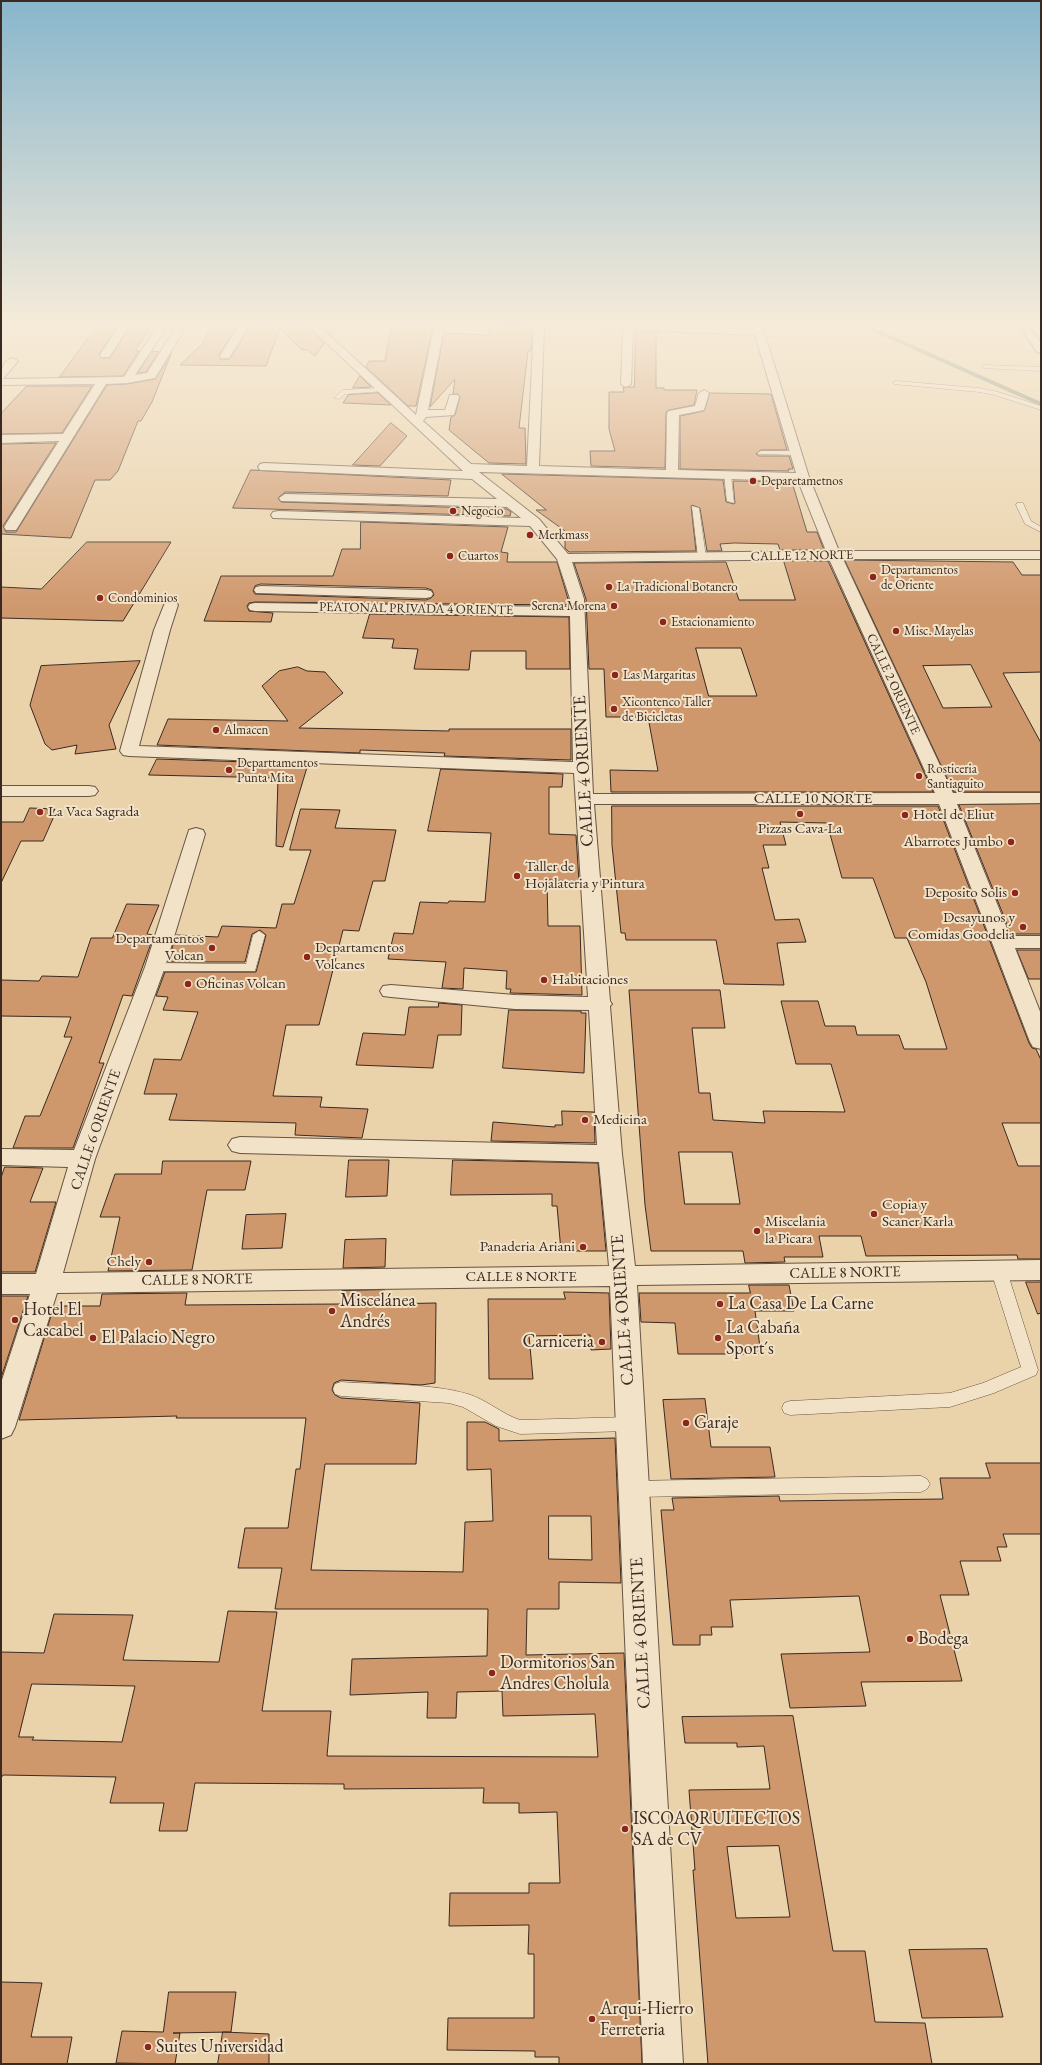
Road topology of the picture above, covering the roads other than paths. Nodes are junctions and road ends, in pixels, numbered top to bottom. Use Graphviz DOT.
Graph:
graph roads {
  1 [pos="78,418"];
  2 [pos="419,418"];
  3 [pos="535,418"];
  4 [pos="673,418"];
  5 [pos="786,418"];
  6 [pos="66,437"];
  7 [pos="1,439"];
  8 [pos="761,453"];
  9 [pos="796,453"];
  10 [pos="264,467"];
  11 [pos="533,470"];
  12 [pos="471,472"];
  13 [pos="672,472"];
  14 [pos="727,475"];
  15 [pos="803,478"];
  16 [pos="286,498"];
  17 [pos="731,502"];
  18 [pos="509,503"];
  19 [pos="1020,505"];
  20 [pos="695,508"];
  21 [pos="278,515"];
  22 [pos="534,522"];
  23 [pos="11,527"];
  24 [pos="1041,530"];
  25 [pos="834,555"];
  26 [pos="1041,555"];
  27 [pos="702,557"];
  28 [pos="564,558"];
  29 [pos="261,590"];
  30 [pos="441,595"];
  31 [pos="520,597"];
  32 [pos="171,605"];
  33 [pos="577,606"];
  34 [pos="255,607"];
  35 [pos="582,768"];
  36 [pos="1,791"];
  37 [pos="89,791"];
  38 [pos="946,798"];
  39 [pos="1041,798"];
  40 [pos="585,800"];
  41 [pos="196,834"];
  42 [pos="259,936"];
  43 [pos="1002,942"];
  44 [pos="1041,942"];
  45 [pos="155,967"];
  46 [pos="391,991"];
  47 [pos="601,1004"];
  48 [pos="1041,1042"];
  49 [pos="240,1145"];
  50 [pos="610,1154"];
  51 [pos="1,1157"];
  52 [pos="83,1159"];
  53 [pos="999,1270"];
  54 [pos="1041,1270"];
  55 [pos="622,1276"];
  56 [pos="47,1282"];
  57 [pos="1,1284"];
  58 [pos="341,1389"];
  59 [pos="790,1408"];
  60 [pos="630,1424"];
  61 [pos="1,1427"];
  62 [pos="922,1484"];
  63 [pos="634,1489"];
  64 [pos="664,2064"];
  1 -- 6 [label="street"];
  2 -- 12 [label="street"];
  3 -- 11 [label="street"];
  4 -- 13 [label="street"];
  5 -- 9 [label="street, CALLE 2 ORIENTE"];
  6 -- 7 [label="street"];
  6 -- 23 [label="street"];
  8 -- 9 [label="lane"];
  9 -- 15 [label="street, CALLE 2 ORIENTE"];
  10 -- 12 [label="street"];
  11 -- 12 [label="street"];
  11 -- 13 [label="street"];
  12 -- 18 [label="street"];
  13 -- 14 [label="street"];
  14 -- 15 [label="street"];
  14 -- 17 [label="lane"];
  15 -- 25 [label="street, CALLE 2 ORIENTE"];
  16 -- 18 [label="street"];
  18 -- 22 [label="street"];
  19 -- 24 [label="lane"];
  20 -- 27 [label="lane"];
  21 -- 22 [label="street"];
  22 -- 28 [label="street"];
  25 -- 26 [label="street, CALLE 12 NORTE"];
  25 -- 27 [label="street, CALLE 12 NORTE"];
  25 -- 38 [label="street, CALLE 2 ORIENTE"];
  27 -- 28 [label="street, CALLE 12 NORTE"];
  28 -- 33 [label="street, CALLE 4 ORIENTE"];
  29 -- 30 [label="street"];
  31 -- 33 [label="street"];
  32 -- 35 [label="street"];
  33 -- 34 [label="street, PEATONAL PRIVADA 4 ORIENTE"];
  33 -- 35 [label="street, CALLE 4 ORIENTE"];
  35 -- 40 [label="street, CALLE 4 ORIENTE"];
  36 -- 37 [label="street"];
  38 -- 39 [label="street, CALLE 10 NORTE"];
  38 -- 40 [label="street, CALLE 10 NORTE"];
  38 -- 43 [label="street, CALLE 2 ORIENTE"];
  40 -- 47 [label="street, CALLE 4 ORIENTE"];
  41 -- 45 [label="street, CALLE 6 ORIENTE"];
  42 -- 45 [label="lane"];
  43 -- 44 [label="street"];
  43 -- 48 [label="street, CALLE 2 ORIENTE"];
  45 -- 52 [label="street, CALLE 6 ORIENTE"];
  46 -- 47 [label="street"];
  47 -- 50 [label="street, CALLE 4 ORIENTE"];
  49 -- 50 [label="street"];
  50 -- 55 [label="street, CALLE 4 ORIENTE"];
  51 -- 52 [label="street"];
  52 -- 56 [label="street, CALLE 6 ORIENTE"];
  53 -- 54 [label="street, CALLE 8 NORTE"];
  53 -- 55 [label="street, CALLE 8 NORTE"];
  53 -- 59 [label="lane"];
  55 -- 56 [label="street, CALLE 8 NORTE"];
  55 -- 60 [label="street, CALLE 4 ORIENTE"];
  56 -- 57 [label="street, CALLE 8 NORTE"];
  56 -- 61 [label="street, CALLE 6 ORIENTE"];
  58 -- 60 [label="lane"];
  60 -- 63 [label="street, CALLE 4 ORIENTE"];
  62 -- 63 [label="lane"];
  63 -- 64 [label="street, CALLE 4 ORIENTE"];
}
